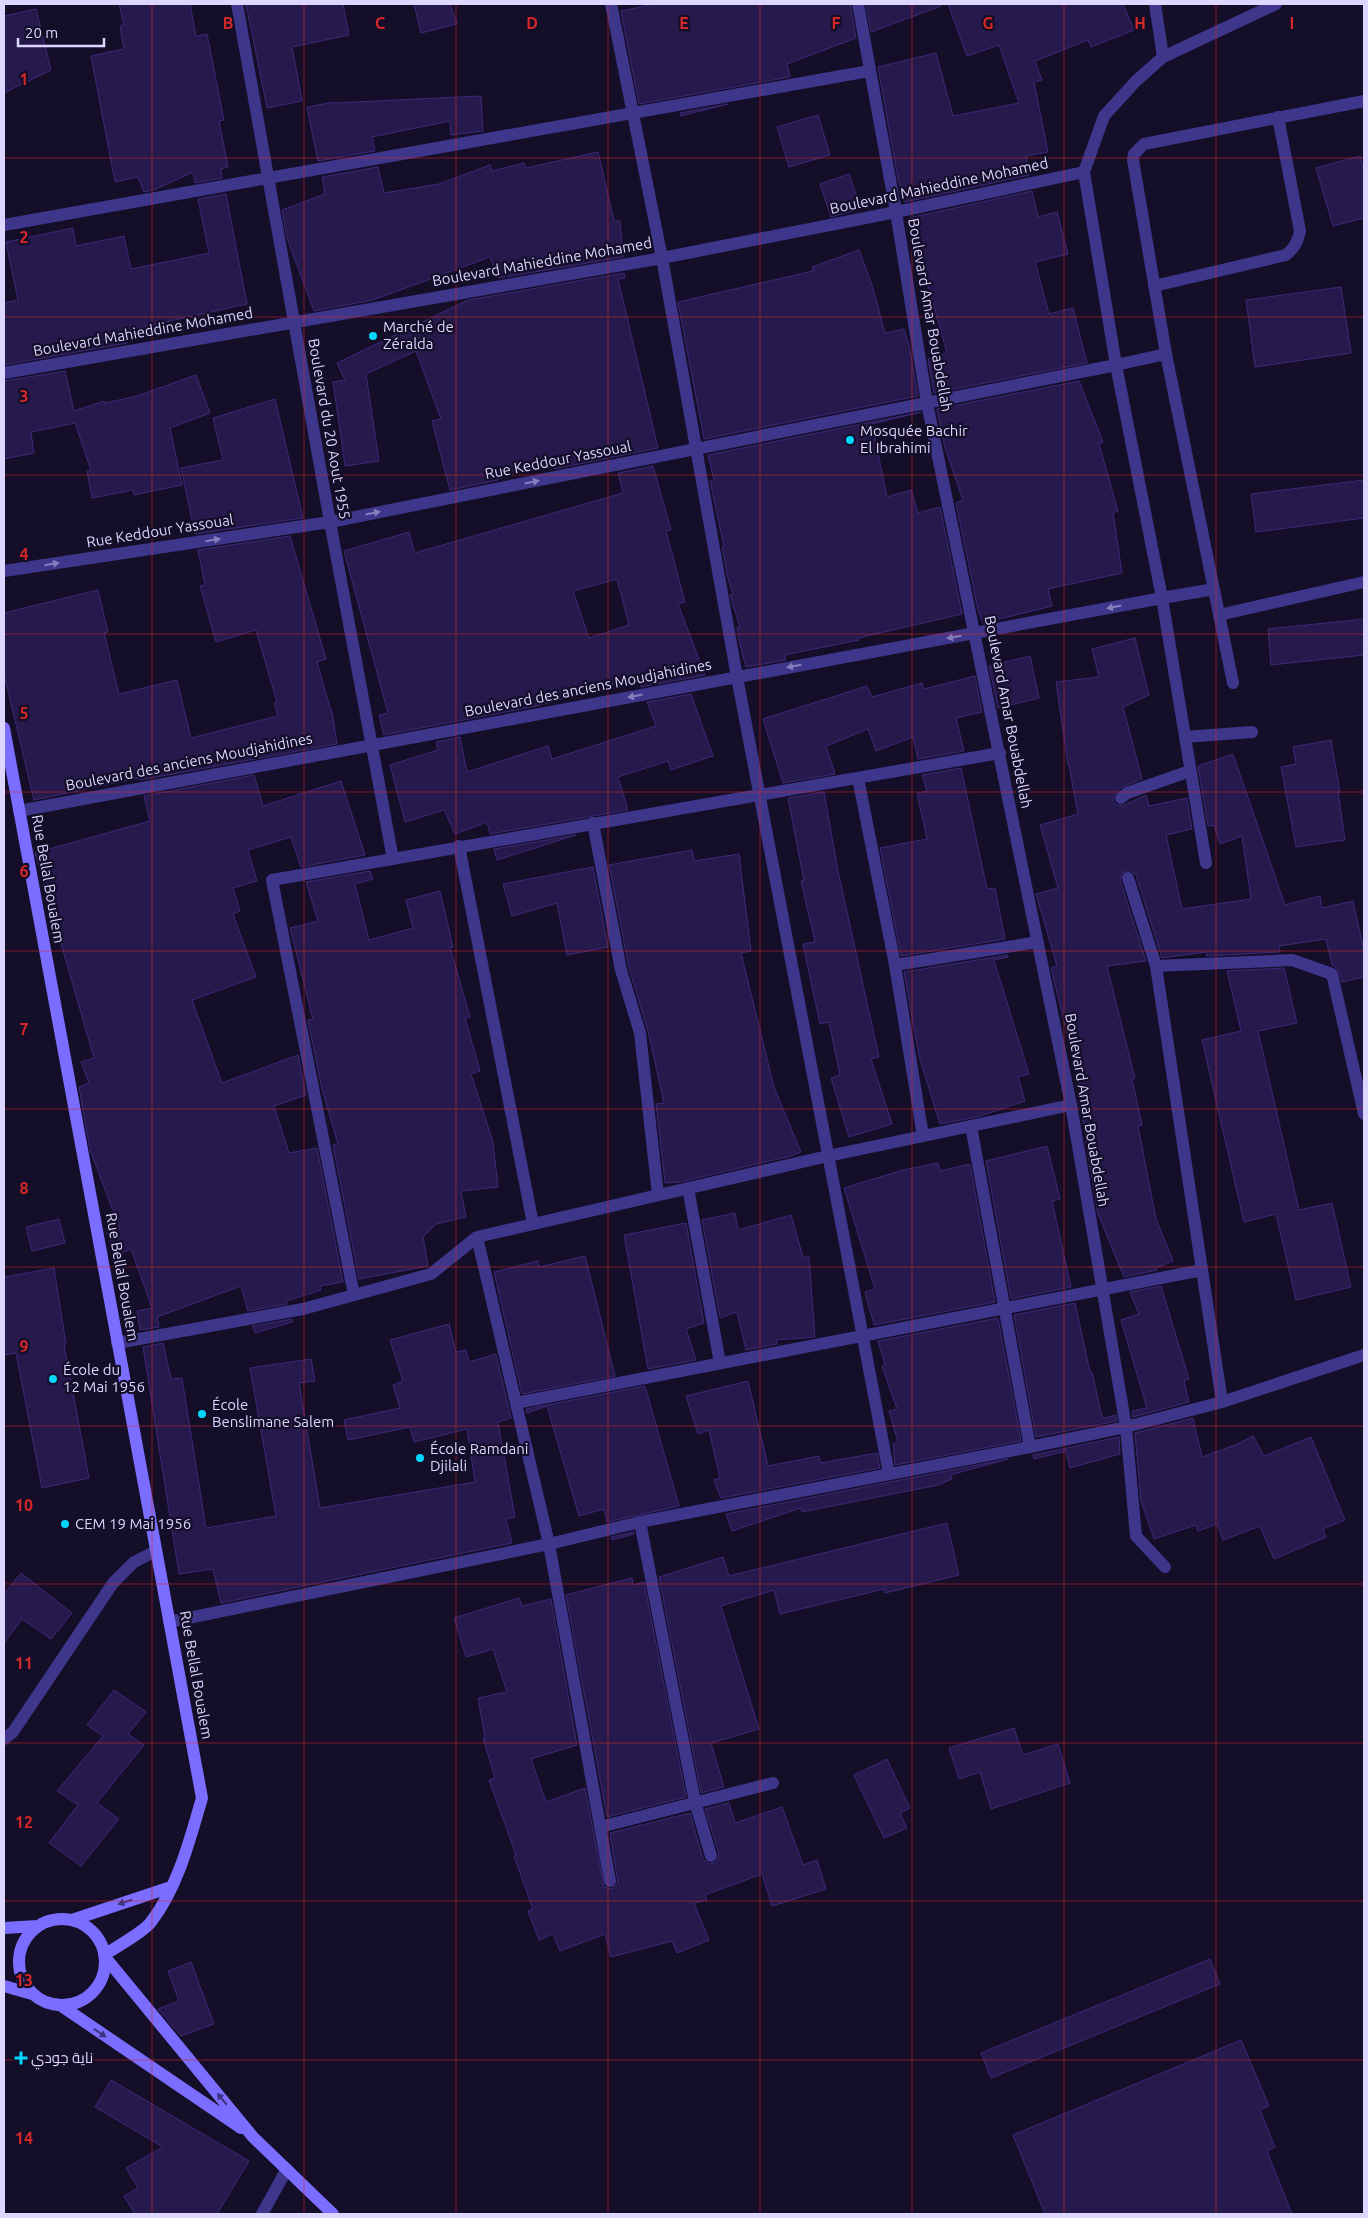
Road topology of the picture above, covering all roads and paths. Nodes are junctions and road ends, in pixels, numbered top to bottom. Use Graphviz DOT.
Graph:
graph roads {
  1 [pos="237,4"];
  2 [pos="611,4"];
  3 [pos="858,4"];
  4 [pos="1155,4"];
  5 [pos="1276,4"];
  6 [pos="1163,57"];
  7 [pos="869,71"];
  8 [pos="1364,101"];
  9 [pos="633,113"];
  10 [pos="1278,117"];
  11 [pos="1084,172"];
  12 [pos="268,178"];
  13 [pos="896,212"];
  14 [pos="4,225"];
  15 [pos="662,258"];
  16 [pos="1154,286"];
  17 [pos="294,322"];
  18 [pos="1166,354"];
  19 [pos="1116,365"];
  20 [pos="4,373"];
  21 [pos="927,403"];
  22 [pos="695,449"];
  23 [pos="330,522"];
  24 [pos="4,571"];
  25 [pos="1364,582"];
  26 [pos="1214,590"];
  27 [pos="1162,598"];
  28 [pos="1219,616"];
  29 [pos="975,633"];
  30 [pos="736,677"];
  31 [pos="1233,684"];
  32 [pos="4,728"];
  33 [pos="1252,732"];
  34 [pos="1185,737"];
  35 [pos="372,745"];
  36 [pos="1000,754"];
  37 [pos="1190,770"];
  38 [pos="858,778"];
  39 [pos="759,794"];
  40 [pos="1121,798"];
  41 [pos="19,810"];
  42 [pos="593,823"];
  43 [pos="458,846"];
  44 [pos="393,859"];
  45 [pos="1206,863"];
  46 [pos="1128,878"];
  47 [pos="1038,942"];
  48 [pos="895,965"];
  49 [pos="1156,966"];
  50 [pos="1071,1105"];
  51 [pos="1364,1114"];
  52 [pos="970,1126"];
  53 [pos="922,1136"];
  54 [pos="828,1156"];
  55 [pos="688,1188"];
  56 [pos="658,1195"];
  57 [pos="533,1224"];
  58 [pos="477,1237"];
  59 [pos="1202,1270"];
  60 [pos="1102,1289"];
  61 [pos="354,1295"];
  62 [pos="1004,1310"];
  63 [pos="863,1335"];
  64 [pos="118,1343"];
  65 [pos="1364,1355"];
  66 [pos="720,1363"];
  67 [pos="1222,1402"];
  68 [pos="516,1403"];
  69 [pos="1126,1427"];
  70 [pos="1030,1448"];
  71 [pos="889,1474"];
  72 [pos="640,1522"];
  73 [pos="549,1544"];
  74 [pos="156,1551"];
  75 [pos="1165,1567"];
  76 [pos="169,1622"];
  77 [pos="4,1739"];
  78 [pos="773,1783"];
  79 [pos="695,1802"];
  80 [pos="600,1827"];
  81 [pos="711,1856"];
  82 [pos="610,1882"];
  83 [pos="171,1887"];
  84 [pos="72,1920"];
  85 [pos="37,1926"];
  86 [pos="4,1928"];
  87 [pos="104,1956"];
  88 [pos="4,1986"];
  89 [pos="32,1994"];
  90 [pos="60,2005"];
  91 [pos="253,2137"];
  92 [pos="287,2170"];
  93 [pos="262,2214"];
  94 [pos="333,2214"];
  1 -- 12 [label="street, Boulevard du 20 Aout 1955"];
  2 -- 9 [label="street"];
  3 -- 7 [label="street, Boulevard Amar Bouabdellah"];
  4 -- 6 [label="street"];
  5 -- 6 [label="street"];
  6 -- 11 [label="street"];
  7 -- 9 [label="street"];
  7 -- 13 [label="street, Boulevard Amar Bouabdellah"];
  8 -- 10 [label="street"];
  9 -- 12 [label="street"];
  9 -- 15 [label="street"];
  10 -- 16 [label="street"];
  10 -- 16 [label="street"];
  11 -- 13 [label="street, Boulevard Mahieddine Mohamed"];
  11 -- 19 [label="street"];
  12 -- 14 [label="street"];
  12 -- 17 [label="street, Boulevard du 20 Aout 1955"];
  13 -- 15 [label="street, Boulevard Mahieddine Mohamed"];
  13 -- 21 [label="street, Boulevard Amar Bouabdellah"];
  15 -- 17 [label="street, Boulevard Mahieddine Mohamed"];
  15 -- 22 [label="street"];
  16 -- 18 [label="street"];
  17 -- 20 [label="street, Boulevard Mahieddine Mohamed"];
  17 -- 23 [label="street, Boulevard du 20 Aout 1955"];
  18 -- 19 [label="street, Rue Keddour Yassoual"];
  18 -- 26 [label="street"];
  19 -- 21 [label="street, Rue Keddour Yassoual"];
  19 -- 27 [label="street"];
  21 -- 22 [label="street, Rue Keddour Yassoual"];
  21 -- 29 [label="street, Boulevard Amar Bouabdellah"];
  23 -- 22 [label="street, Rue Keddour Yassoual, one-way"];
  22 -- 30 [label="street"];
  24 -- 23 [label="street, Rue Keddour Yassoual, one-way"];
  23 -- 35 [label="street, Boulevard du 20 Aout 1955"];
  25 -- 28 [label="street"];
  26 -- 27 [label="street, Boulevard des anciens Moudjahidines"];
  26 -- 28 [label="street"];
  27 -- 29 [label="street, Boulevard des anciens Moudjahidines, one-way"];
  27 -- 34 [label="street"];
  28 -- 31 [label="street"];
  29 -- 30 [label="street, Boulevard des anciens Moudjahidines, one-way"];
  29 -- 36 [label="street, Boulevard Amar Bouabdellah"];
  30 -- 35 [label="street, Boulevard des anciens Moudjahidines, one-way"];
  30 -- 39 [label="street"];
  32 -- 41 [label="street, Rue Bellal Boualem"];
  33 -- 34 [label="street"];
  34 -- 37 [label="street"];
  35 -- 41 [label="street, Boulevard des anciens Moudjahidines"];
  35 -- 44 [label="street, Boulevard du 20 Aout 1955"];
  36 -- 38 [label="street"];
  36 -- 47 [label="street, Boulevard Amar Bouabdellah"];
  37 -- 40 [label="street"];
  37 -- 45 [label="street"];
  38 -- 39 [label="street"];
  38 -- 48 [label="street"];
  39 -- 42 [label="street"];
  39 -- 54 [label="street"];
  41 -- 64 [label="street, Rue Bellal Boualem"];
  42 -- 43 [label="street"];
  42 -- 56 [label="street"];
  43 -- 44 [label="street"];
  43 -- 57 [label="street"];
  44 -- 61 [label="street"];
  46 -- 49 [label="street"];
  47 -- 48 [label="street"];
  47 -- 50 [label="street, Boulevard Amar Bouabdellah"];
  48 -- 53 [label="street"];
  49 -- 51 [label="street"];
  49 -- 59 [label="street"];
  50 -- 52 [label="street"];
  50 -- 60 [label="street, Boulevard Amar Bouabdellah"];
  52 -- 53 [label="street"];
  52 -- 62 [label="street"];
  53 -- 54 [label="street"];
  54 -- 55 [label="street"];
  54 -- 63 [label="street"];
  55 -- 56 [label="street"];
  55 -- 66 [label="street"];
  56 -- 57 [label="street"];
  57 -- 58 [label="street"];
  58 -- 61 [label="street"];
  58 -- 68 [label="street"];
  59 -- 60 [label="street"];
  59 -- 67 [label="street"];
  60 -- 62 [label="street"];
  60 -- 69 [label="street, Boulevard Amar Bouabdellah"];
  61 -- 64 [label="street"];
  62 -- 63 [label="street"];
  62 -- 70 [label="street"];
  63 -- 66 [label="street"];
  63 -- 71 [label="street"];
  64 -- 74 [label="street, Rue Bellal Boualem"];
  65 -- 67 [label="street"];
  66 -- 68 [label="street"];
  67 -- 69 [label="street"];
  68 -- 73 [label="street"];
  69 -- 70 [label="street"];
  69 -- 75 [label="street, Boulevard Amar Bouabdellah"];
  70 -- 71 [label="street"];
  71 -- 72 [label="street"];
  72 -- 73 [label="street"];
  72 -- 79 [label="street"];
  73 -- 76 [label="street"];
  73 -- 80 [label="street"];
  74 -- 76 [label="street, Rue Bellal Boualem"];
  74 -- 77 [label="street"];
  76 -- 83 [label="street, Rue Bellal Boualem"];
  78 -- 79 [label="street"];
  79 -- 80 [label="street"];
  79 -- 81 [label="street"];
  80 -- 82 [label="street"];
  83 -- 84 [label="street, one-way"];
  83 -- 87 [label="street, Rue Bellal Boualem"];
  84 -- 85 [label="street"];
  84 -- 87 [label="street"];
  85 -- 86 [label="street"];
  85 -- 89 [label="street"];
  87 -- 90 [label="street"];
  91 -- 87 [label="street, one-way"];
  88 -- 89 [label="street"];
  89 -- 90 [label="street"];
  90 -- 91 [label="street, one-way"];
  91 -- 92 [label="street"];
  92 -- 93 [label="street"];
  92 -- 94 [label="street"];
}
